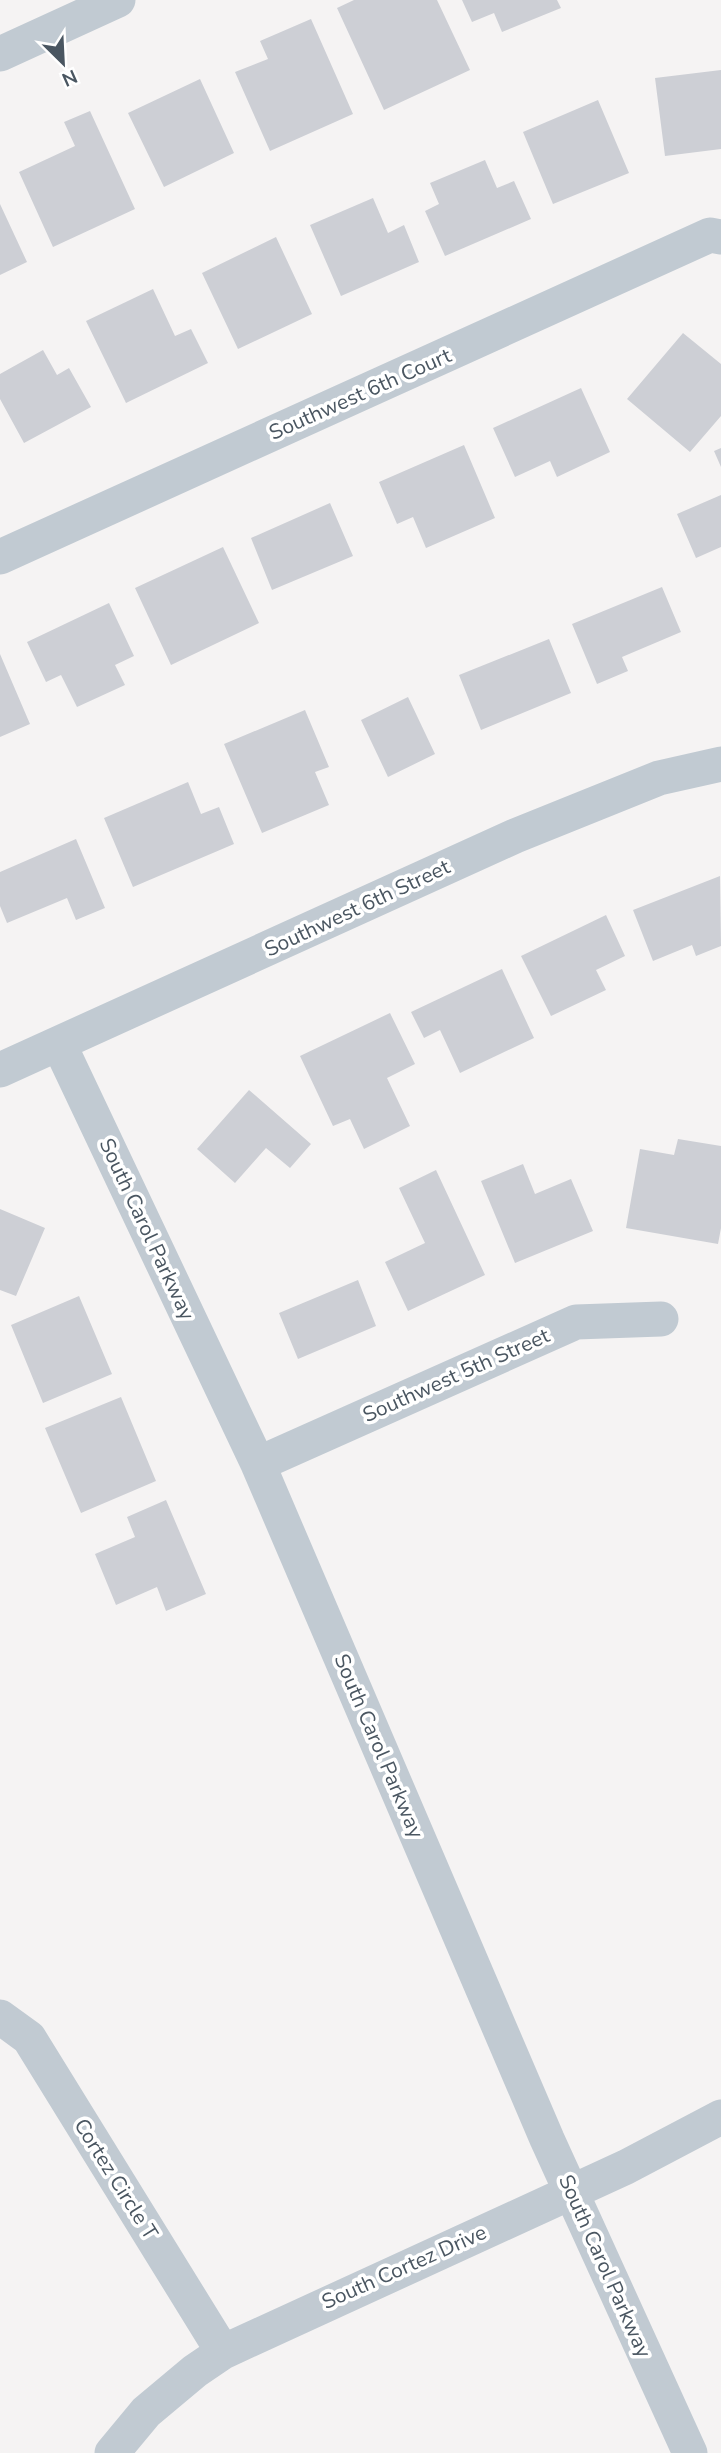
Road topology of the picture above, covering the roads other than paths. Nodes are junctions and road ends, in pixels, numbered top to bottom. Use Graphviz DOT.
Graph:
graph roads {
  1 [pos="118,0"];
  2 [pos="0,54"];
  3 [pos="721,237"];
  4 [pos="0,557"];
  5 [pos="721,764"];
  6 [pos="59,1044"];
  7 [pos="0,1070"];
  8 [pos="661,1319"];
  9 [pos="258,1464"];
  10 [pos="0,2017"];
  11 [pos="721,2118"];
  12 [pos="572,2192"];
  13 [pos="223,2351"];
  14 [pos="112,2453"];
  15 [pos="690,2453"];
  1 -- 2 [label="street"];
  3 -- 4 [label="street, Southwest 6th Court"];
  5 -- 6 [label="street, Southwest 6th Street"];
  6 -- 7 [label="street, Southwest 6th Street"];
  6 -- 9 [label="street, South Carol Parkway"];
  8 -- 9 [label="street, Southwest 5th Street"];
  9 -- 12 [label="street, South Carol Parkway"];
  10 -- 13 [label="street, Cortez Circle T"];
  11 -- 12 [label="street, South Cortez Drive"];
  12 -- 13 [label="street, South Cortez Drive"];
  12 -- 15 [label="street, South Carol Parkway"];
  13 -- 14 [label="street, South Cortez Drive"];
}
